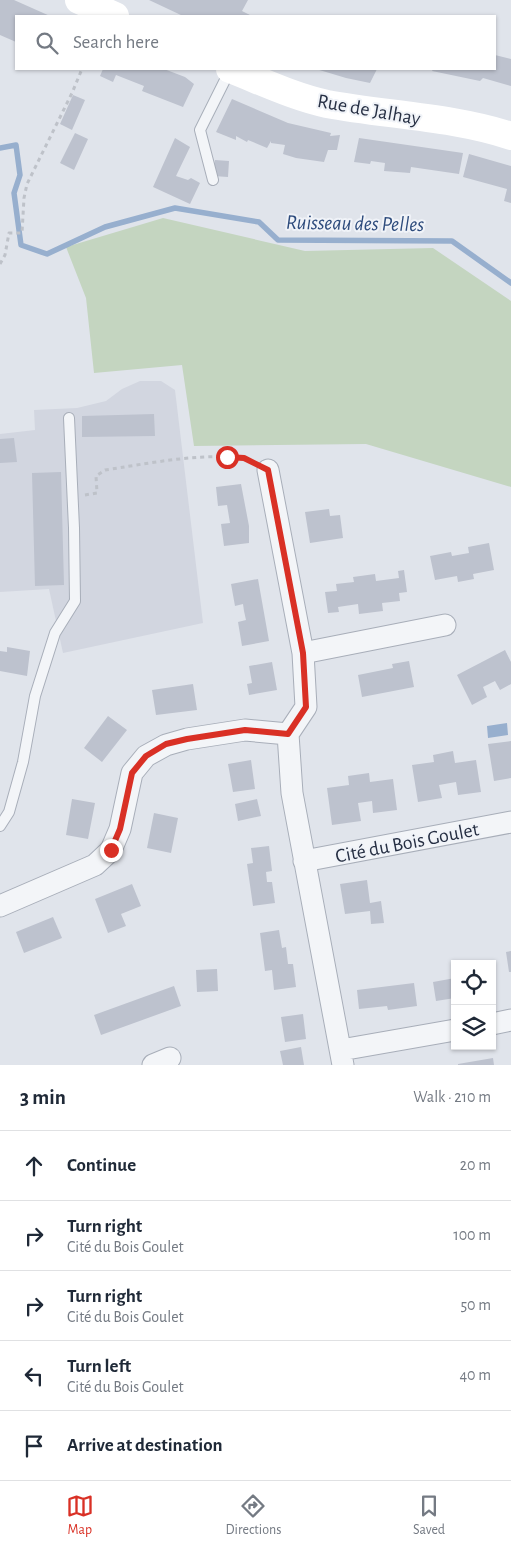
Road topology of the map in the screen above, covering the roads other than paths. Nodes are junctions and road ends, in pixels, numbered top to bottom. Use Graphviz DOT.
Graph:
graph roads {
  1 [pos="80,0"];
  2 [pos="113,15"];
  3 [pos="230,70"];
  4 [pos="233,70"];
  5 [pos="511,136"];
  6 [pos="214,180"];
  7 [pos="69,418"];
  8 [pos="268,470"];
  9 [pos="445,625"];
  10 [pos="303,653"];
  11 [pos="288,734"];
  12 [pos="511,822"];
  13 [pos="0,826"];
  14 [pos="304,861"];
  15 [pos="0,906"];
  16 [pos="511,1020"];
  17 [pos="496,1023"];
  18 [pos="451,1031"];
  19 [pos="342,1058"];
  1 -- 2 [label="main road"];
  3 -- 6 [label="lane"];
  4 -- 5 [label="main road, Rue de Jalhay"];
  7 -- 13 [label="lane"];
  8 -- 10 [label="street"];
  9 -- 10 [label="street"];
  10 -- 11 [label="street"];
  11 -- 14 [label="street"];
  11 -- 15 [label="street"];
  12 -- 14 [label="street, Cité du Bois Goulet"];
  14 -- 19 [label="street"];
  16 -- 17 [label="street"];
  18 -- 19 [label="street"];
}
